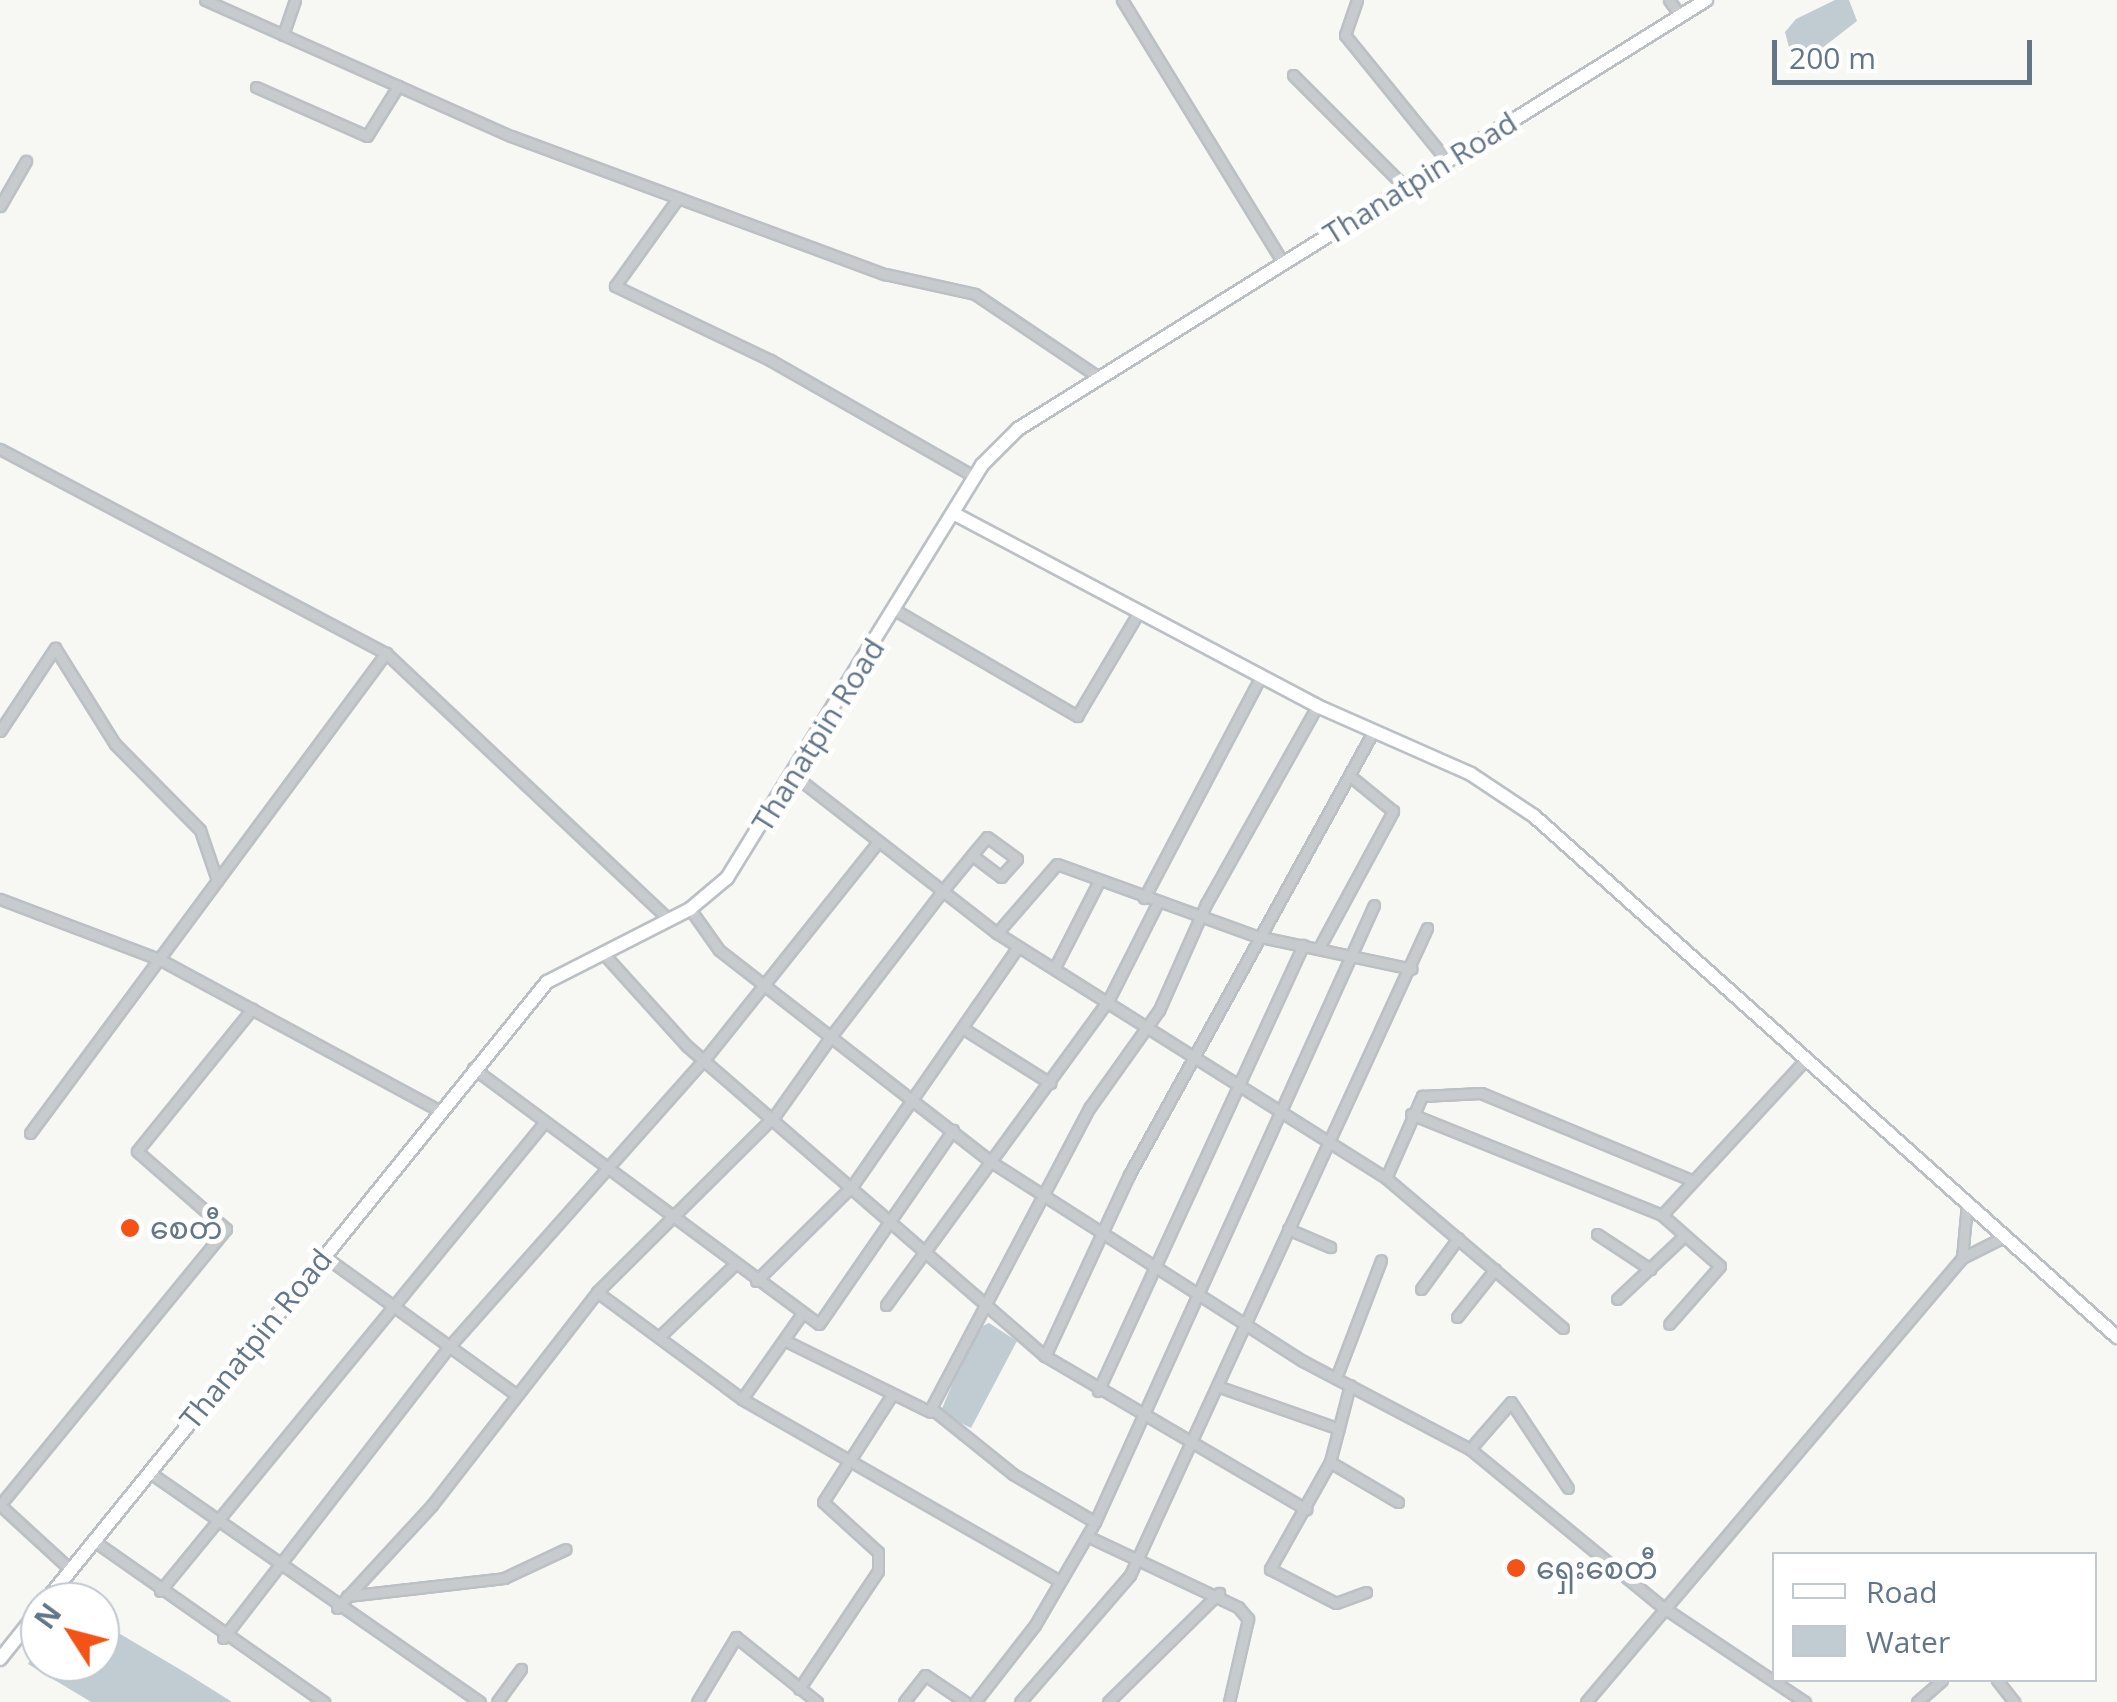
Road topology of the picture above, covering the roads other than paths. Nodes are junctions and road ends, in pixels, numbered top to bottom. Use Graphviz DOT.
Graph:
graph roads {
  1 [pos="205,0"];
  2 [pos="295,0"];
  3 [pos="1122,0"];
  4 [pos="1358,0"];
  5 [pos="1669,0"];
  6 [pos="1706,0"];
  7 [pos="1679,14"];
  8 [pos="283,34"];
  9 [pos="1294,76"];
  10 [pos="398,86"];
  11 [pos="256,88"];
  12 [pos="1447,161"];
  13 [pos="26,162"];
  14 [pos="1405,187"];
  15 [pos="678,198"];
  16 [pos="0,206"];
  17 [pos="1284,263"];
  18 [pos="1100,378"];
  19 [pos="0,449"];
  20 [pos="975,477"];
  21 [pos="954,512"];
  22 [pos="895,610"];
  23 [pos="1140,610"];
  24 [pos="386,654"];
  25 [pos="1261,676"];
  26 [pos="1317,706"];
  27 [pos="1374,730"];
  28 [pos="0,731"];
  29 [pos="795,776"];
  30 [pos="1350,776"];
  31 [pos="876,846"];
  32 [pos="972,856"];
  33 [pos="217,880"];
  34 [pos="1097,886"];
  35 [pos="940,894"];
  36 [pos="1144,898"];
  37 [pos="0,899"];
  38 [pos="1158,902"];
  39 [pos="1374,905"];
  40 [pos="690,909"];
  41 [pos="1204,915"];
  42 [pos="667,918"];
  43 [pos="1427,928"];
  44 [pos="997,933"];
  45 [pos="1256,936"];
  46 [pos="1303,945"];
  47 [pos="1018,947"];
  48 [pos="1319,948"];
  49 [pos="600,950"];
  50 [pos="1355,955"];
  51 [pos="160,959"];
  52 [pos="1056,967"];
  53 [pos="1412,969"];
  54 [pos="764,983"];
  55 [pos="1109,999"];
  56 [pos="252,1009"];
  57 [pos="1151,1023"];
  58 [pos="964,1029"];
  59 [pos="832,1035"];
  60 [pos="1197,1054"];
  61 [pos="1806,1059"];
  62 [pos="704,1060"];
  63 [pos="473,1068"];
  64 [pos="1242,1082"];
  65 [pos="1050,1083"];
  66 [pos="911,1094"];
  67 [pos="438,1110"];
  68 [pos="1286,1111"];
  69 [pos="776,1114"];
  70 [pos="1411,1114"];
  71 [pos="543,1124"];
  72 [pos="953,1130"];
  73 [pos="30,1133"];
  74 [pos="1333,1147"];
  75 [pos="612,1163"];
  76 [pos="992,1163"];
  77 [pos="1386,1178"];
  78 [pos="1691,1180"];
  79 [pos="852,1184"];
  80 [pos="1044,1198"];
  81 [pos="1966,1203"];
  82 [pos="672,1213"];
  83 [pos="1662,1215"];
  84 [pos="888,1221"];
  85 [pos="1288,1229"];
  86 [pos="1101,1231"];
  87 [pos="1597,1234"];
  88 [pos="1684,1236"];
  89 [pos="2006,1236"];
  90 [pos="1458,1238"];
  91 [pos="1330,1247"];
  92 [pos="324,1256"];
  93 [pos="925,1256"];
  94 [pos="1962,1258"];
  95 [pos="1381,1260"];
  96 [pos="735,1264"];
  97 [pos="1157,1265"];
  98 [pos="1495,1269"];
  99 [pos="1650,1269"];
  100 [pos="756,1281"];
  101 [pos="1421,1289"];
  102 [pos="596,1292"];
  103 [pos="1200,1295"];
  104 [pos="1617,1299"];
  105 [pos="391,1303"];
  106 [pos="886,1305"];
  107 [pos="988,1307"];
  108 [pos="802,1315"];
  109 [pos="1457,1317"];
  110 [pos="1242,1322"];
  111 [pos="1669,1324"];
  112 [pos="1564,1328"];
  113 [pos="659,1337"];
  114 [pos="2117,1337"];
  115 [pos="786,1341"];
  116 [pos="447,1349"];
  117 [pos="1046,1356"];
  118 [pos="1336,1378"];
  119 [pos="1217,1386"];
  120 [pos="1350,1386"];
  121 [pos="1098,1391"];
  122 [pos="514,1393"];
  123 [pos="891,1396"];
  124 [pos="742,1399"];
  125 [pos="930,1412"];
  126 [pos="1146,1418"];
  127 [pos="1338,1429"];
  128 [pos="1194,1444"];
  129 [pos="1470,1449"];
  130 [pos="848,1455"];
  131 [pos="1330,1462"];
  132 [pos="150,1472"];
  133 [pos="1568,1488"];
  134 [pos="1398,1502"];
  135 [pos="0,1505"];
  136 [pos="1306,1509"];
  137 [pos="218,1517"];
  138 [pos="1095,1522"];
  139 [pos="1087,1536"];
  140 [pos="94,1541"];
  141 [pos="566,1548"];
  142 [pos="1136,1559"];
  143 [pos="277,1562"];
  144 [pos="71,1570"];
  145 [pos="1060,1581"];
  146 [pos="62,1582"];
  147 [pos="160,1591"];
  148 [pos="1366,1592"];
  149 [pos="1221,1593"];
  150 [pos="347,1596"];
  151 [pos="1661,1606"];
  152 [pos="338,1608"];
  153 [pos="20,1634"];
  154 [pos="223,1638"];
  155 [pos="0,1660"];
  156 [pos="521,1669"];
  157 [pos="1772,1680"];
  158 [pos="1775,1682"];
  159 [pos="1940,1682"];
  160 [pos="1998,1682"];
  161 [pos="799,1689"];
  162 [pos="324,1702"];
  163 [pos="480,1702"];
  164 [pos="497,1702"];
  165 [pos="698,1702"];
  166 [pos="817,1702"];
  167 [pos="904,1702"];
  168 [pos="965,1702"];
  169 [pos="975,1702"];
  170 [pos="1020,1702"];
  171 [pos="1108,1702"];
  172 [pos="1229,1702"];
  173 [pos="1586,1702"];
  174 [pos="1805,1702"];
  175 [pos="1917,1702"];
  176 [pos="2014,1702"];
  1 -- 8 [label="street"];
  2 -- 8 [label="street"];
  3 -- 17 [label="street"];
  4 -- 12 [label="street"];
  5 -- 7 [label="street"];
  6 -- 7 [label="main road, Thanatpin Road"];
  7 -- 12 [label="main road, Thanatpin Road"];
  8 -- 10 [label="street"];
  9 -- 14 [label="street"];
  10 -- 11 [label="street"];
  10 -- 15 [label="street"];
  12 -- 14 [label="main road, Thanatpin Road"];
  13 -- 16 [label="street"];
  14 -- 17 [label="main road, Thanatpin Road"];
  15 -- 18 [label="street"];
  15 -- 20 [label="street"];
  17 -- 18 [label="main road, Thanatpin Road"];
  18 -- 20 [label="main road, Thanatpin Road"];
  19 -- 24 [label="street"];
  20 -- 21 [label="main road, Thanatpin Road"];
  21 -- 22 [label="main road, Thanatpin Road"];
  21 -- 23 [label="main road"];
  22 -- 23 [label="street"];
  22 -- 29 [label="main road, Thanatpin Road"];
  23 -- 25 [label="main road"];
  24 -- 33 [label="street"];
  24 -- 42 [label="street"];
  25 -- 26 [label="main road"];
  25 -- 36 [label="street"];
  26 -- 27 [label="main road"];
  26 -- 41 [label="street"];
  27 -- 30 [label="street"];
  27 -- 61 [label="main road"];
  28 -- 33 [label="street"];
  29 -- 31 [label="street"];
  29 -- 40 [label="main road, Thanatpin Road"];
  30 -- 45 [label="street"];
  30 -- 48 [label="street"];
  31 -- 35 [label="street"];
  31 -- 54 [label="street"];
  32 -- 32 [label="street"];
  32 -- 35 [label="street"];
  33 -- 51 [label="street"];
  34 -- 36 [label="street"];
  34 -- 44 [label="street"];
  34 -- 52 [label="street"];
  35 -- 44 [label="street"];
  35 -- 59 [label="street"];
  36 -- 38 [label="street"];
  37 -- 51 [label="street"];
  38 -- 41 [label="street"];
  38 -- 55 [label="street"];
  39 -- 50 [label="street"];
  40 -- 42 [label="main road, Thanatpin Road"];
  40 -- 54 [label="street"];
  41 -- 45 [label="street"];
  41 -- 57 [label="street"];
  42 -- 49 [label="main road, Thanatpin Road"];
  43 -- 53 [label="street"];
  44 -- 47 [label="street"];
  45 -- 46 [label="street"];
  45 -- 60 [label="street"];
  46 -- 48 [label="street"];
  46 -- 64 [label="street"];
  47 -- 52 [label="street"];
  47 -- 58 [label="street"];
  48 -- 50 [label="street"];
  49 -- 62 [label="street"];
  49 -- 63 [label="main road, Thanatpin Road"];
  50 -- 53 [label="street"];
  50 -- 68 [label="street"];
  51 -- 56 [label="street"];
  51 -- 73 [label="street"];
  52 -- 55 [label="street"];
  53 -- 74 [label="street"];
  54 -- 59 [label="street"];
  54 -- 62 [label="street"];
  55 -- 57 [label="street"];
  55 -- 65 [label="street"];
  56 -- 67 [label="street"];
  56 -- 135 [label="street"];
  57 -- 60 [label="street"];
  57 -- 80 [label="street"];
  58 -- 65 [label="street"];
  58 -- 66 [label="street"];
  59 -- 66 [label="street"];
  59 -- 69 [label="street"];
  60 -- 64 [label="street"];
  60 -- 86 [label="street"];
  61 -- 78 [label="street"];
  61 -- 81 [label="main road"];
  62 -- 69 [label="street"];
  62 -- 75 [label="street"];
  63 -- 67 [label="main road, Thanatpin Road"];
  63 -- 71 [label="street"];
  64 -- 68 [label="street"];
  64 -- 97 [label="street"];
  65 -- 76 [label="street"];
  66 -- 72 [label="street"];
  66 -- 79 [label="street"];
  67 -- 92 [label="main road, Thanatpin Road"];
  68 -- 74 [label="street"];
  68 -- 103 [label="street"];
  69 -- 79 [label="street"];
  69 -- 82 [label="street"];
  70 -- 77 [label="street"];
  70 -- 78 [label="street"];
  70 -- 83 [label="street"];
  71 -- 75 [label="street"];
  71 -- 105 [label="street"];
  72 -- 76 [label="street"];
  72 -- 84 [label="street"];
  74 -- 77 [label="street"];
  74 -- 85 [label="street"];
  75 -- 82 [label="street"];
  75 -- 116 [label="street"];
  76 -- 80 [label="street"];
  76 -- 93 [label="street"];
  77 -- 90 [label="street"];
  78 -- 83 [label="street"];
  79 -- 84 [label="street"];
  79 -- 100 [label="street"];
  80 -- 86 [label="street"];
  80 -- 107 [label="street"];
  81 -- 89 [label="main road"];
  81 -- 94 [label="street"];
  82 -- 96 [label="street"];
  82 -- 102 [label="street"];
  83 -- 88 [label="street"];
  84 -- 93 [label="street"];
  84 -- 108 [label="street"];
  85 -- 91 [label="street"];
  85 -- 110 [label="street"];
  86 -- 97 [label="street"];
  86 -- 117 [label="street"];
  87 -- 99 [label="street"];
  88 -- 99 [label="street"];
  88 -- 111 [label="street"];
  89 -- 94 [label="street"];
  89 -- 114 [label="main road"];
  90 -- 98 [label="street"];
  90 -- 101 [label="street"];
  92 -- 105 [label="street"];
  92 -- 132 [label="main road, Thanatpin Road"];
  93 -- 106 [label="street"];
  93 -- 107 [label="street"];
  94 -- 151 [label="street"];
  95 -- 118 [label="street"];
  96 -- 100 [label="street"];
  96 -- 113 [label="street"];
  97 -- 103 [label="street"];
  97 -- 121 [label="street"];
  98 -- 109 [label="street"];
  98 -- 112 [label="street"];
  99 -- 104 [label="street"];
  100 -- 108 [label="street"];
  102 -- 113 [label="street"];
  102 -- 122 [label="street"];
  103 -- 110 [label="street"];
  103 -- 126 [label="street"];
  105 -- 116 [label="street"];
  105 -- 137 [label="street"];
  107 -- 117 [label="street"];
  107 -- 125 [label="street"];
  108 -- 115 [label="street"];
  110 -- 118 [label="street"];
  110 -- 119 [label="street"];
  113 -- 124 [label="street"];
  115 -- 123 [label="street"];
  115 -- 124 [label="street"];
  116 -- 122 [label="street"];
  116 -- 143 [label="street"];
  117 -- 121 [label="street"];
  118 -- 120 [label="street"];
  119 -- 127 [label="street"];
  119 -- 128 [label="street"];
  120 -- 127 [label="street"];
  120 -- 129 [label="street"];
  121 -- 126 [label="street"];
  122 -- 150 [label="street"];
  123 -- 125 [label="street"];
  123 -- 130 [label="street"];
  124 -- 130 [label="street"];
  125 -- 138 [label="street"];
  126 -- 128 [label="street"];
  126 -- 138 [label="street"];
  127 -- 131 [label="street"];
  128 -- 136 [label="street"];
  128 -- 142 [label="street"];
  129 -- 133 [label="street"];
  129 -- 151 [label="street"];
  130 -- 145 [label="street"];
  130 -- 161 [label="street"];
  131 -- 134 [label="street"];
  131 -- 136 [label="street"];
  132 -- 137 [label="street"];
  132 -- 140 [label="main road, Thanatpin Road"];
  135 -- 144 [label="street"];
  136 -- 148 [label="street"];
  137 -- 143 [label="street"];
  137 -- 147 [label="street"];
  138 -- 139 [label="street"];
  139 -- 142 [label="street"];
  139 -- 145 [label="street"];
  140 -- 144 [label="main road, Thanatpin Road"];
  140 -- 147 [label="street"];
  141 -- 150 [label="street"];
  142 -- 149 [label="street"];
  142 -- 170 [label="street"];
  143 -- 152 [label="street"];
  143 -- 154 [label="street"];
  144 -- 146 [label="main road, Thanatpin Road"];
  145 -- 169 [label="street"];
  147 -- 154 [label="street"];
  149 -- 171 [label="street"];
  149 -- 172 [label="street"];
  150 -- 152 [label="street"];
  151 -- 157 [label="street"];
  151 -- 173 [label="street"];
  152 -- 163 [label="street"];
  153 -- 155 [label="main road"];
  154 -- 162 [label="street"];
  156 -- 164 [label="street"];
  158 -- 174 [label="street"];
  159 -- 175 [label="street"];
  160 -- 176 [label="street"];
  161 -- 165 [label="street"];
  161 -- 166 [label="street"];
  167 -- 168 [label="street"];
}
